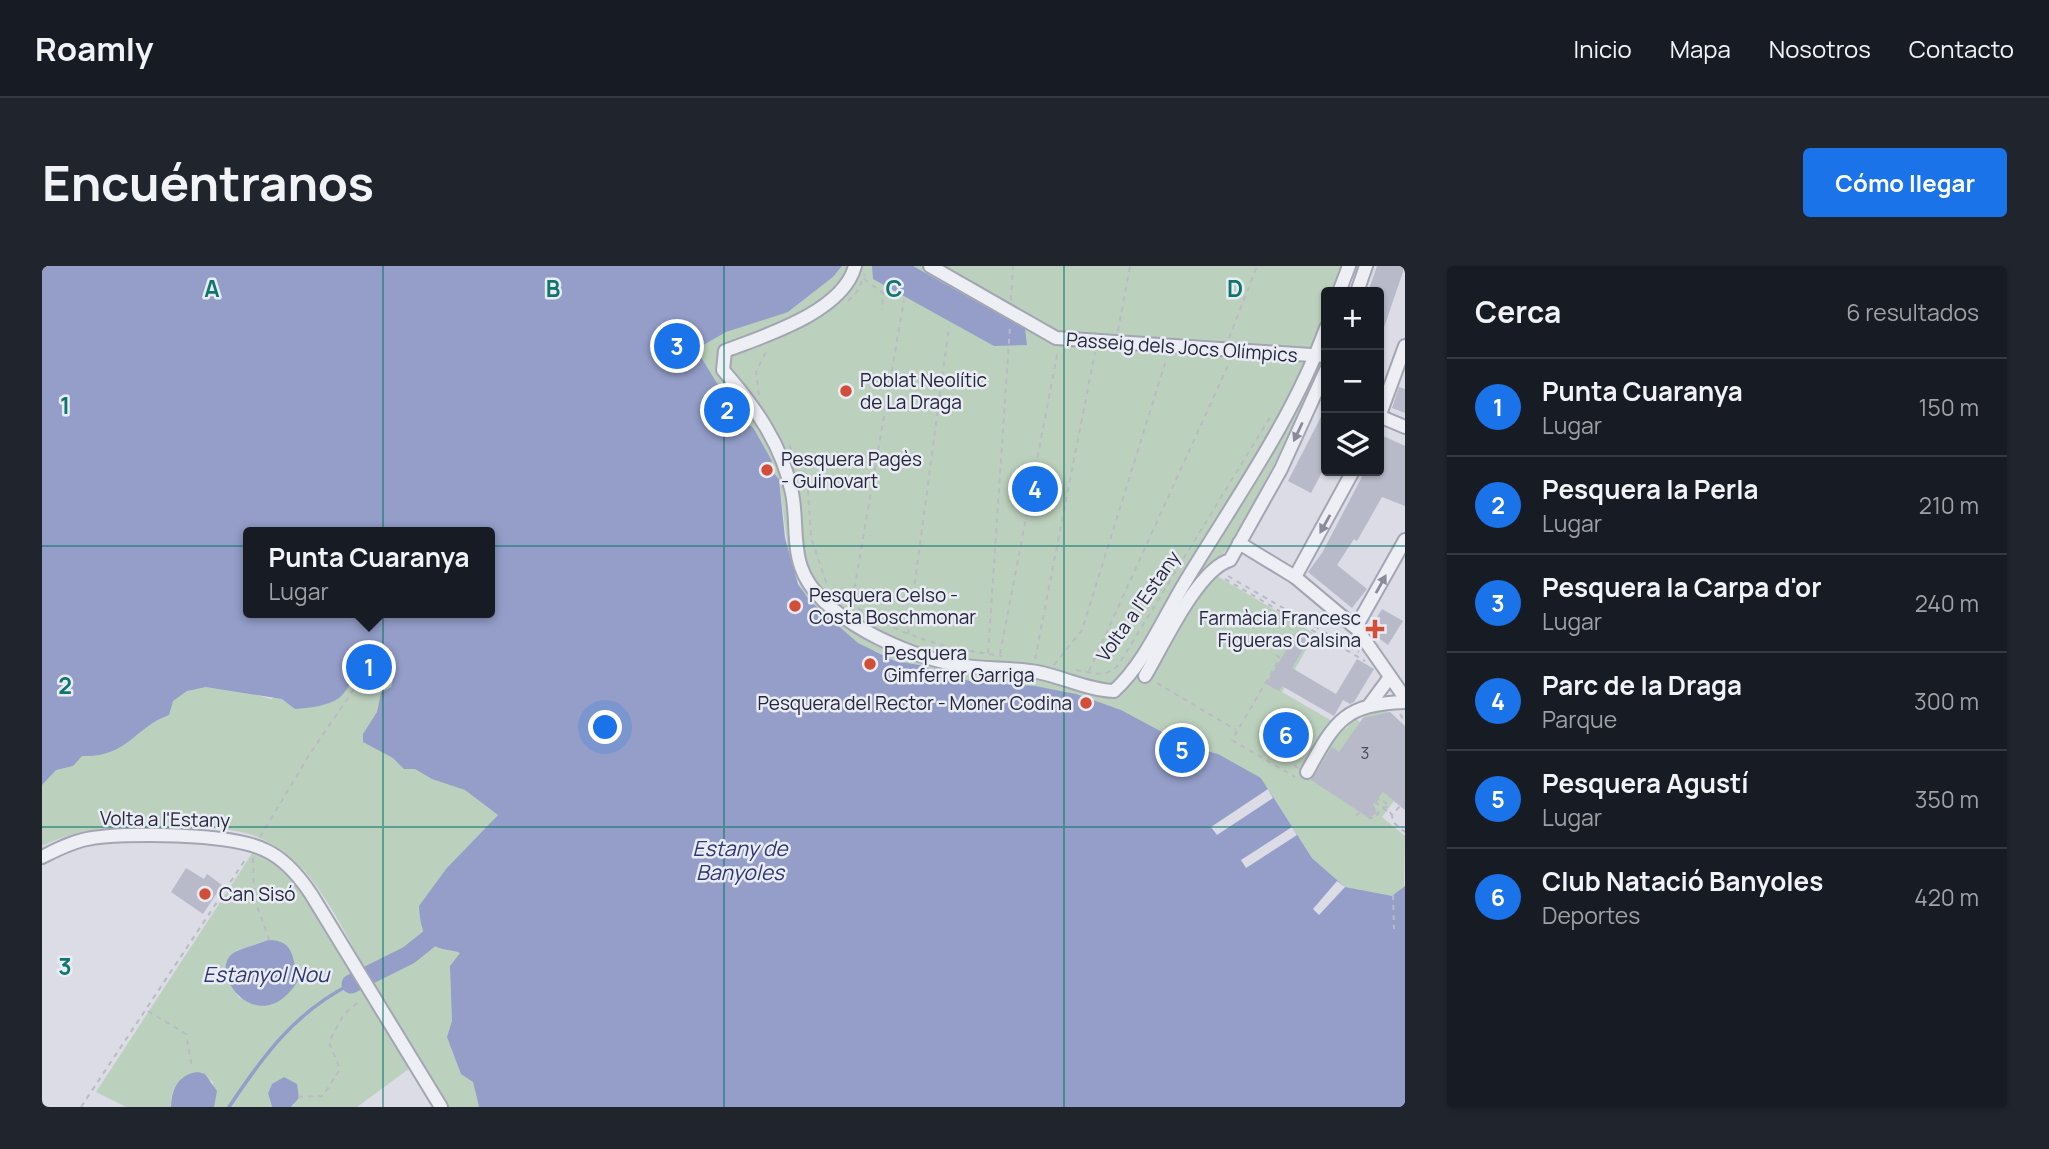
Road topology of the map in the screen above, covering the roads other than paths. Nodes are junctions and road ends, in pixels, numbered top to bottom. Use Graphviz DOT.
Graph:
graph roads {
  1 [pos="930,266"];
  2 [pos="1349,266"];
  3 [pos="1366,266"];
  4 [pos="860,272"];
  5 [pos="1341,287"];
  6 [pos="1359,287"];
  7 [pos="1405,346"];
  8 [pos="1321,356"];
  9 [pos="1321,394"];
  10 [pos="1380,413"];
  11 [pos="1384,418"];
  12 [pos="1405,426"];
  13 [pos="1350,476"];
  14 [pos="1405,540"];
  15 [pos="1239,543"];
  16 [pos="1295,577"];
  17 [pos="1356,627"];
  18 [pos="1145,676"];
  19 [pos="1390,677"];
  20 [pos="1402,701"];
  21 [pos="1370,704"];
  22 [pos="1305,774"];
  23 [pos="42,857"];
  24 [pos="441,1107"];
  1 -- 8 [label="street, Passeig dels Jocs Olímpics"];
  2 -- 5 [label="street"];
  3 -- 6 [label="street"];
  4 -- 8 [label="street"];
  7 -- 10 [label="street"];
  9 -- 15 [label="street, one-way"];
  11 -- 12 [label="street"];
  13 -- 16 [label="street, one-way"];
  17 -- 14 [label="street, one-way"];
  15 -- 16 [label="street"];
  15 -- 18 [label="street"];
  16 -- 17 [label="street"];
  17 -- 19 [label="street"];
  19 -- 20 [label="street"];
  19 -- 21 [label="street"];
  20 -- 21 [label="street"];
  21 -- 22 [label="street"];
  23 -- 24 [label="street"];
}
